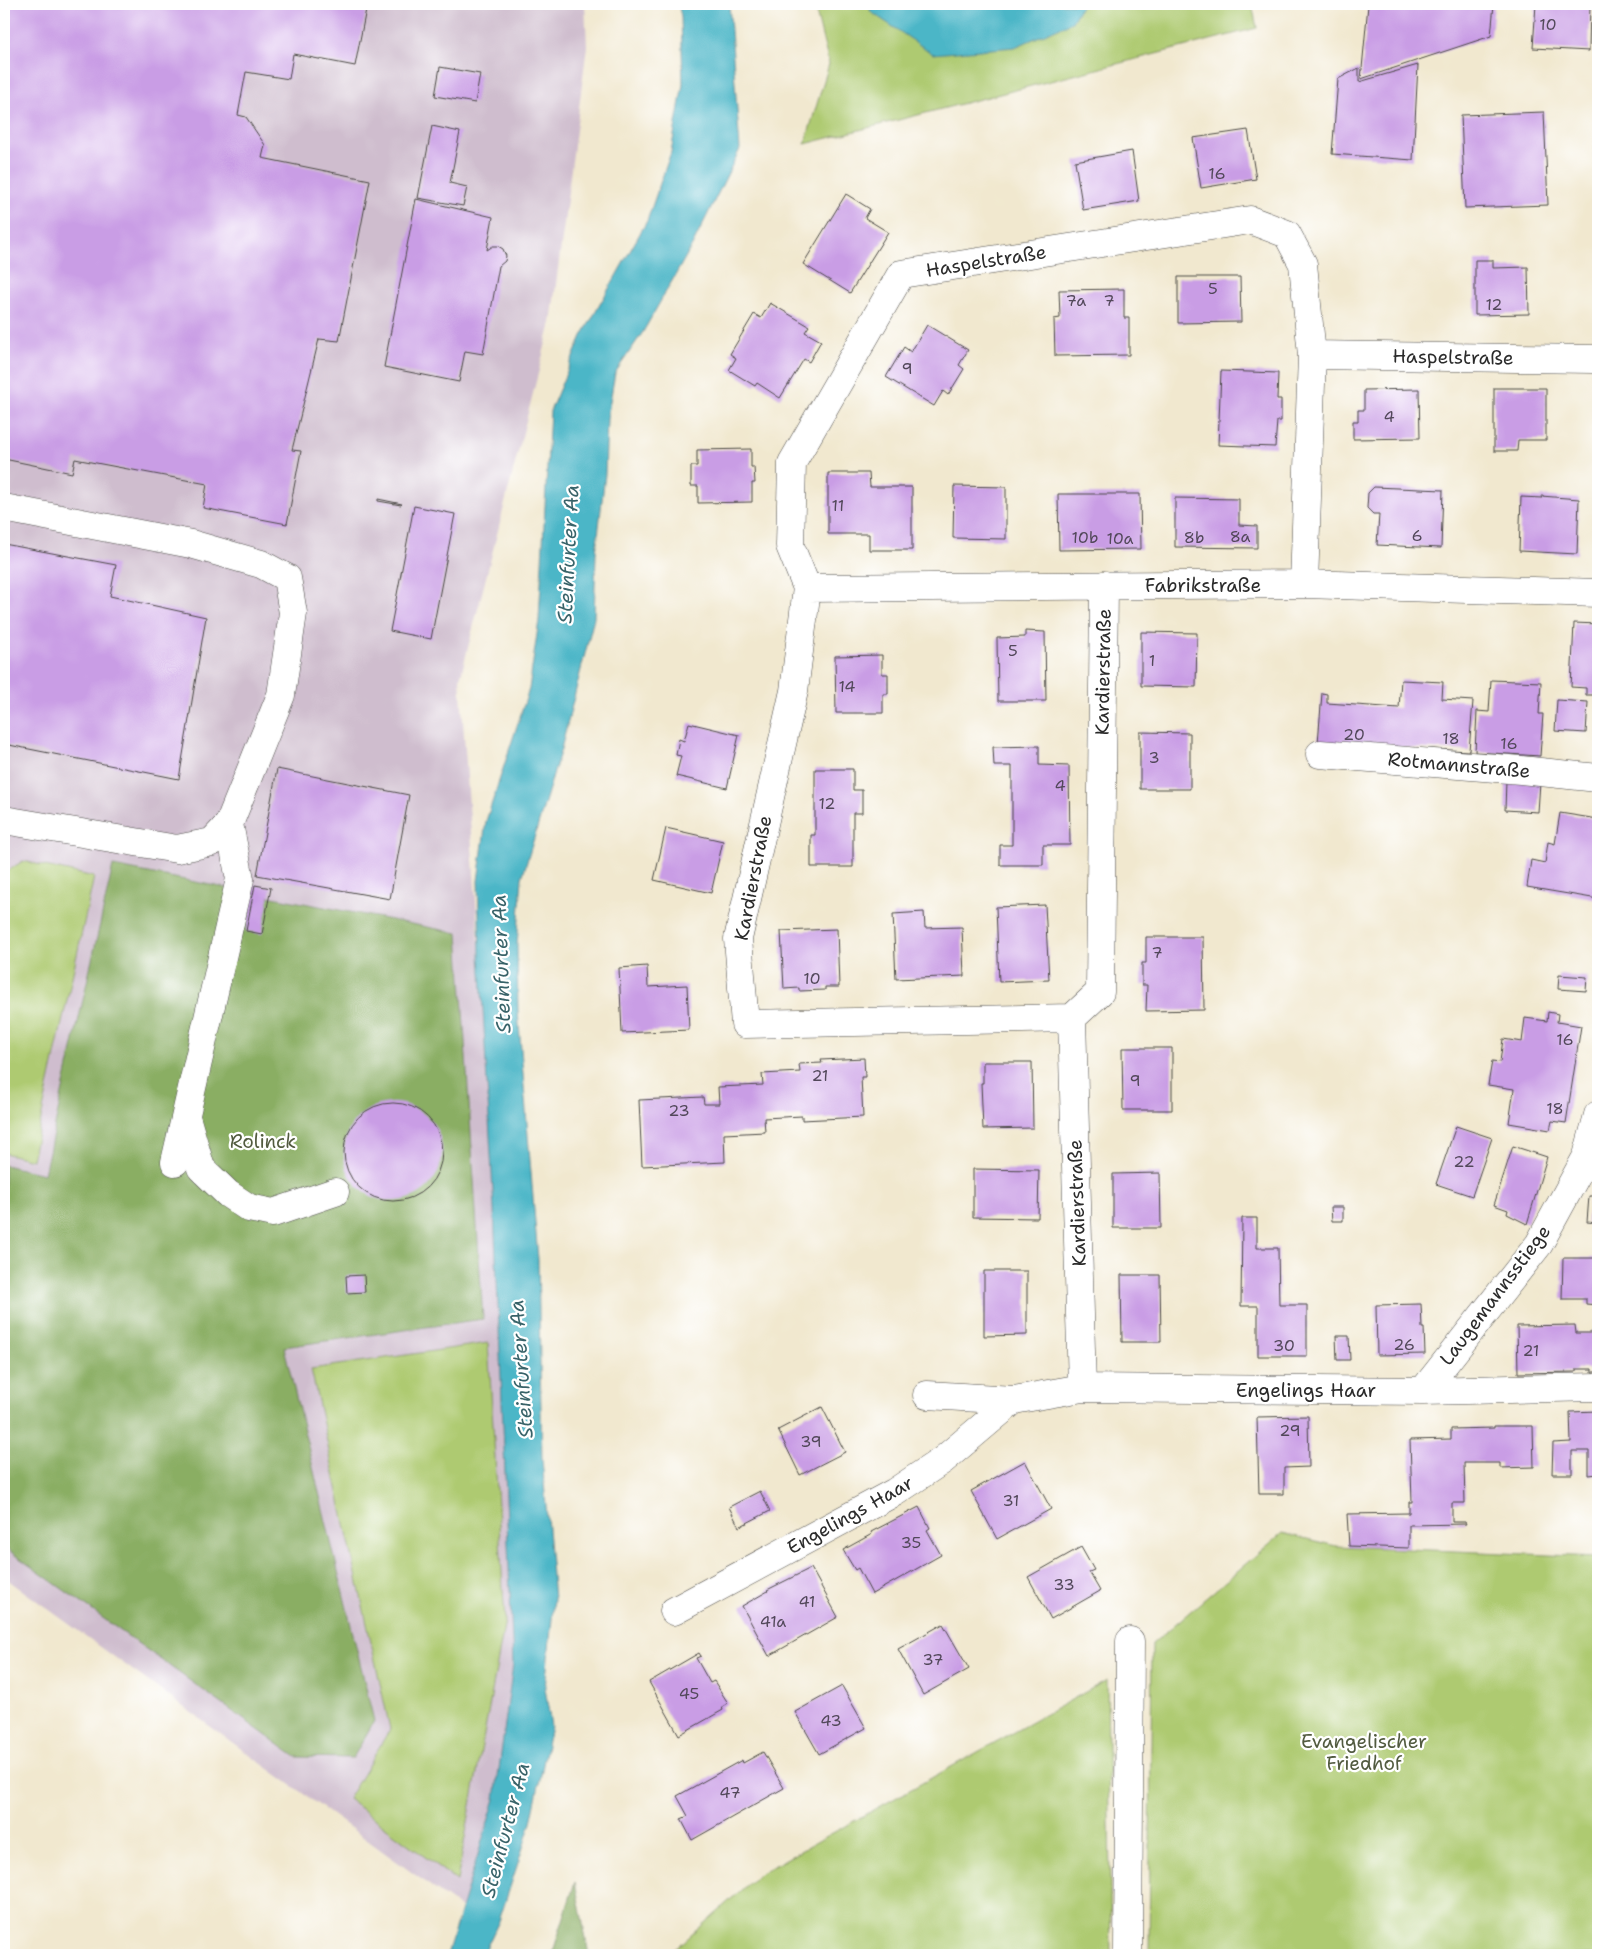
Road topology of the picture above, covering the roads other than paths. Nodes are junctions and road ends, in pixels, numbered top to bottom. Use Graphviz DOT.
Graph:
graph roads {
  1 [pos="1312,355"];
  2 [pos="1593,359"];
  3 [pos="4,508"];
  4 [pos="1304,584"];
  5 [pos="1104,585"];
  6 [pos="807,588"];
  7 [pos="1598,593"];
  8 [pos="1320,754"];
  9 [pos="1598,778"];
  10 [pos="4,820"];
  11 [pos="229,824"];
  12 [pos="1072,1018"];
  13 [pos="1598,1115"];
  14 [pos="186,1116"];
  15 [pos="1593,1156"];
  16 [pos="175,1162"];
  17 [pos="335,1192"];
  18 [pos="1598,1387"];
  19 [pos="1082,1388"];
  20 [pos="1423,1391"];
  21 [pos="927,1395"];
  22 [pos="1014,1400"];
  23 [pos="674,1611"];
  24 [pos="1130,1641"];
  25 [pos="1128,1955"];
  1 -- 2 [label="street, Haspelstraße"];
  1 -- 4 [label="street, Haspelstraße"];
  1 -- 6 [label="street, Haspelstraße"];
  3 -- 11 [label="street"];
  4 -- 5 [label="street, Fabrikstraße"];
  4 -- 7 [label="street, Fabrikstraße"];
  5 -- 6 [label="street, Fabrikstraße"];
  5 -- 12 [label="street, Kardierstraße"];
  6 -- 12 [label="street, Kardierstraße"];
  8 -- 9 [label="street, Rotmannstraße"];
  10 -- 11 [label="street"];
  11 -- 14 [label="street"];
  12 -- 19 [label="street, Kardierstraße"];
  13 -- 15 [label="street, Laugemannsstiege"];
  14 -- 16 [label="street"];
  14 -- 17 [label="street"];
  15 -- 20 [label="street, Laugemannsstiege"];
  18 -- 20 [label="street, Engelings Haar"];
  19 -- 20 [label="street, Engelings Haar"];
  19 -- 22 [label="street, Engelings Haar"];
  21 -- 22 [label="street, Engelings Haar"];
  22 -- 23 [label="street, Engelings Haar"];
  24 -- 25 [label="street"];
}
